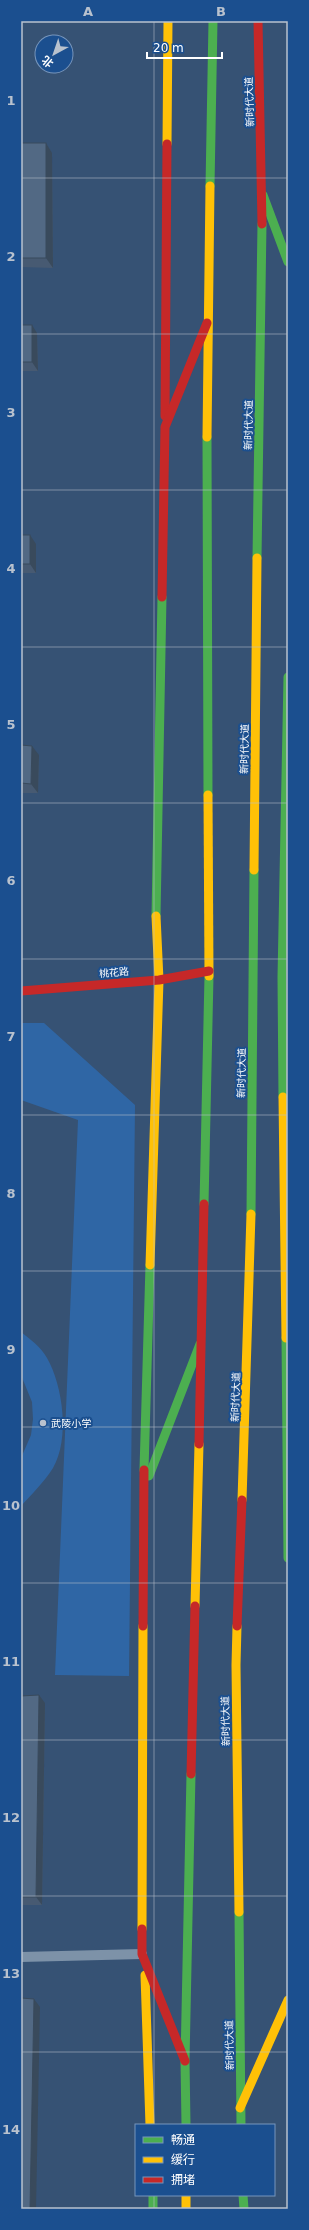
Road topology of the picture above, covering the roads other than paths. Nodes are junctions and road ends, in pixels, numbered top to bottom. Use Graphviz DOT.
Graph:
graph roads {
  1 [pos="168,21"];
  2 [pos="213,21"];
  3 [pos="258,21"];
  4 [pos="263,195"];
  5 [pos="288,262"];
  6 [pos="207,323"];
  7 [pos="165,427"];
  8 [pos="288,677"];
  9 [pos="209,971"];
  10 [pos="158,980"];
  11 [pos="21,991"];
  12 [pos="200,1344"];
  13 [pos="143,1492"];
  14 [pos="288,1558"];
  15 [pos="21,1957"];
  16 [pos="143,1957"];
  17 [pos="288,2000"];
  18 [pos="185,2061"];
  19 [pos="240,2108"];
  20 [pos="150,2124"];
  21 [pos="186,2124"];
  22 [pos="241,2124"];
  23 [pos="153,2196"];
  24 [pos="186,2196"];
  25 [pos="243,2196"];
  26 [pos="153,2209"];
  27 [pos="186,2209"];
  28 [pos="244,2209"];
  1 -- 7 [label="main road"];
  2 -- 6 [label="main road"];
  3 -- 4 [label="main road, 新时代大道"];
  4 -- 5 [label="main road"];
  4 -- 19 [label="main road, 新时代大道"];
  6 -- 7 [label="main road"];
  6 -- 9 [label="main road"];
  7 -- 10 [label="main road"];
  8 -- 14 [label="main road"];
  9 -- 10 [label="main road, 桃花路"];
  9 -- 12 [label="main road"];
  10 -- 11 [label="main road, 桃花路"];
  10 -- 13 [label="main road"];
  12 -- 13 [label="main road"];
  12 -- 18 [label="main road"];
  13 -- 16 [label="main road"];
  15 -- 16 [label="lane"];
  16 -- 18 [label="main road"];
  16 -- 20 [label="main road"];
  17 -- 19 [label="main road"];
  18 -- 21 [label="main road"];
  19 -- 22 [label="main road, 新时代大道"];
  23 -- 26 [label="main road"];
  24 -- 27 [label="main road"];
  25 -- 28 [label="main road"];
}
